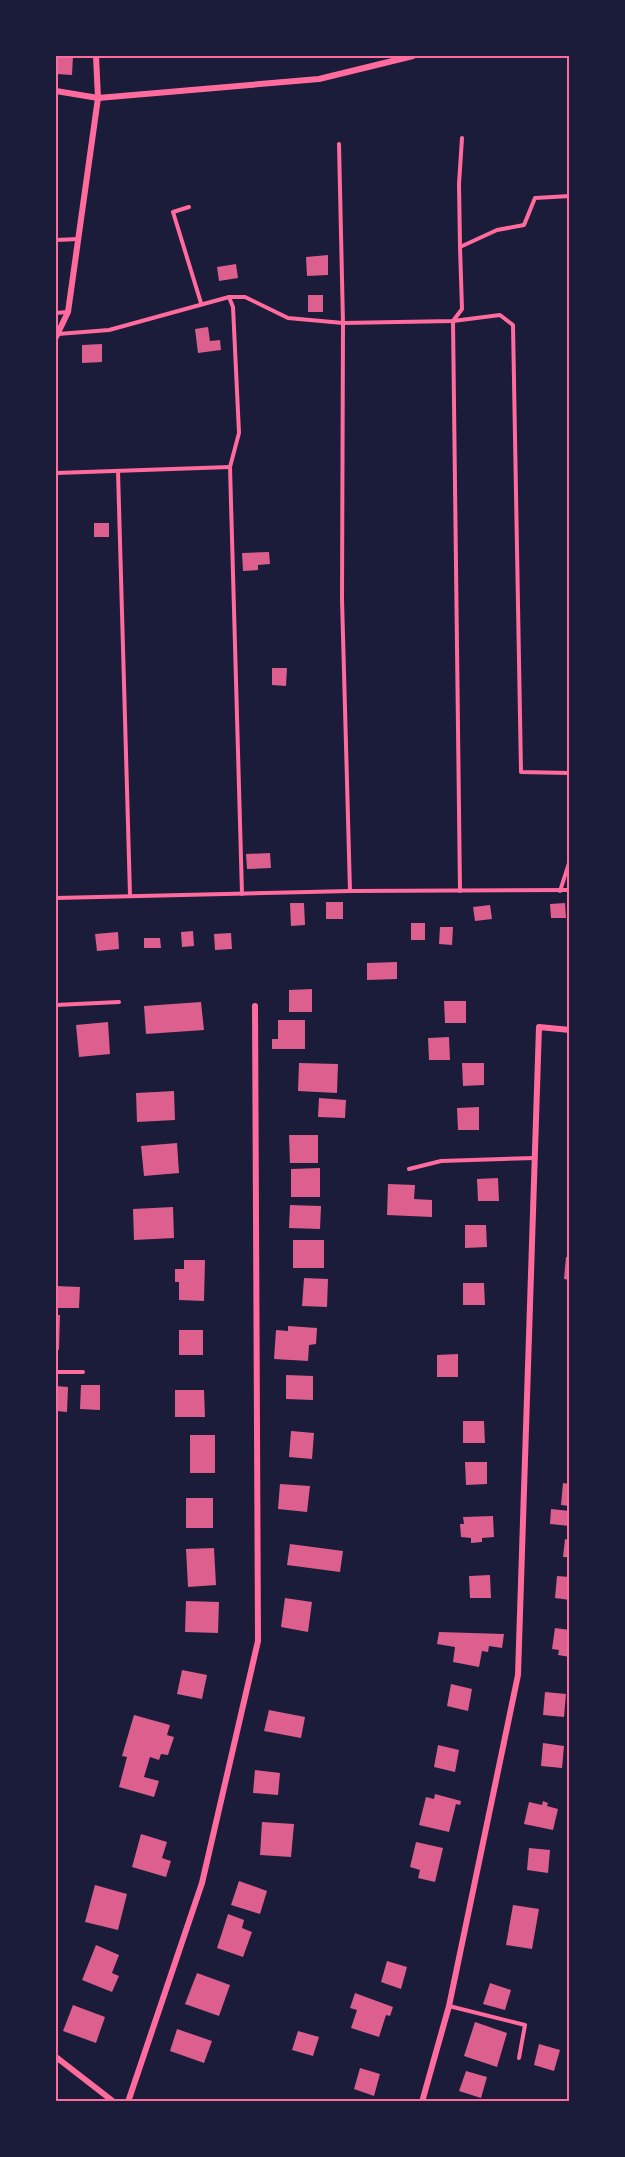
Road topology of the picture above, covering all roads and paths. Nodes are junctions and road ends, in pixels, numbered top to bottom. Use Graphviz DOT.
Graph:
graph roads {
  1 [pos="96,56"];
  2 [pos="413,56"];
  3 [pos="56,92"];
  4 [pos="98,98"];
  5 [pos="462,138"];
  6 [pos="339,144"];
  7 [pos="570,195"];
  8 [pos="189,207"];
  9 [pos="78,239"];
  10 [pos="56,240"];
  11 [pos="460,247"];
  12 [pos="229,297"];
  13 [pos="201,303"];
  14 [pos="68,312"];
  15 [pos="56,313"];
  16 [pos="453,321"];
  17 [pos="344,322"];
  18 [pos="57,336"];
  19 [pos="230,466"];
  20 [pos="118,471"];
  21 [pos="56,474"];
  22 [pos="570,773"];
  23 [pos="570,860"];
  24 [pos="570,890"];
  25 [pos="350,891"];
  26 [pos="460,891"];
  27 [pos="560,891"];
  28 [pos="242,894"];
  29 [pos="130,895"];
  30 [pos="56,898"];
  31 [pos="119,1002"];
  32 [pos="56,1005"];
  33 [pos="255,1006"];
  34 [pos="570,1030"];
  35 [pos="535,1158"];
  36 [pos="409,1169"];
  37 [pos="56,1372"];
  38 [pos="83,1372"];
  39 [pos="449,2006"];
  40 [pos="56,2057"];
  41 [pos="519,2058"];
  42 [pos="114,2102"];
  43 [pos="128,2102"];
  44 [pos="422,2102"];
  1 -- 4 [label="street"];
  2 -- 4 [label="street"];
  3 -- 4 [label="street"];
  4 -- 9 [label="street"];
  5 -- 11 [label="lane"];
  6 -- 17 [label="lane"];
  7 -- 11 [label="lane"];
  8 -- 13 [label="lane"];
  9 -- 10 [label="lane"];
  9 -- 14 [label="street"];
  11 -- 16 [label="lane"];
  12 -- 13 [label="lane"];
  12 -- 17 [label="lane"];
  12 -- 19 [label="lane"];
  13 -- 18 [label="lane"];
  14 -- 15 [label="lane"];
  14 -- 18 [label="street"];
  16 -- 17 [label="lane"];
  16 -- 22 [label="lane"];
  16 -- 26 [label="lane"];
  17 -- 25 [label="lane"];
  19 -- 20 [label="lane"];
  19 -- 28 [label="lane"];
  20 -- 21 [label="lane"];
  20 -- 29 [label="lane"];
  23 -- 27 [label="lane"];
  24 -- 27 [label="lane"];
  25 -- 26 [label="lane"];
  25 -- 28 [label="lane"];
  26 -- 27 [label="lane"];
  28 -- 29 [label="lane"];
  29 -- 30 [label="lane"];
  31 -- 32 [label="lane"];
  33 -- 43 [label="street"];
  34 -- 35 [label="street"];
  35 -- 36 [label="lane"];
  35 -- 39 [label="street"];
  37 -- 38 [label="lane"];
  39 -- 41 [label="lane"];
  39 -- 44 [label="street"];
  40 -- 42 [label="street"];
}
